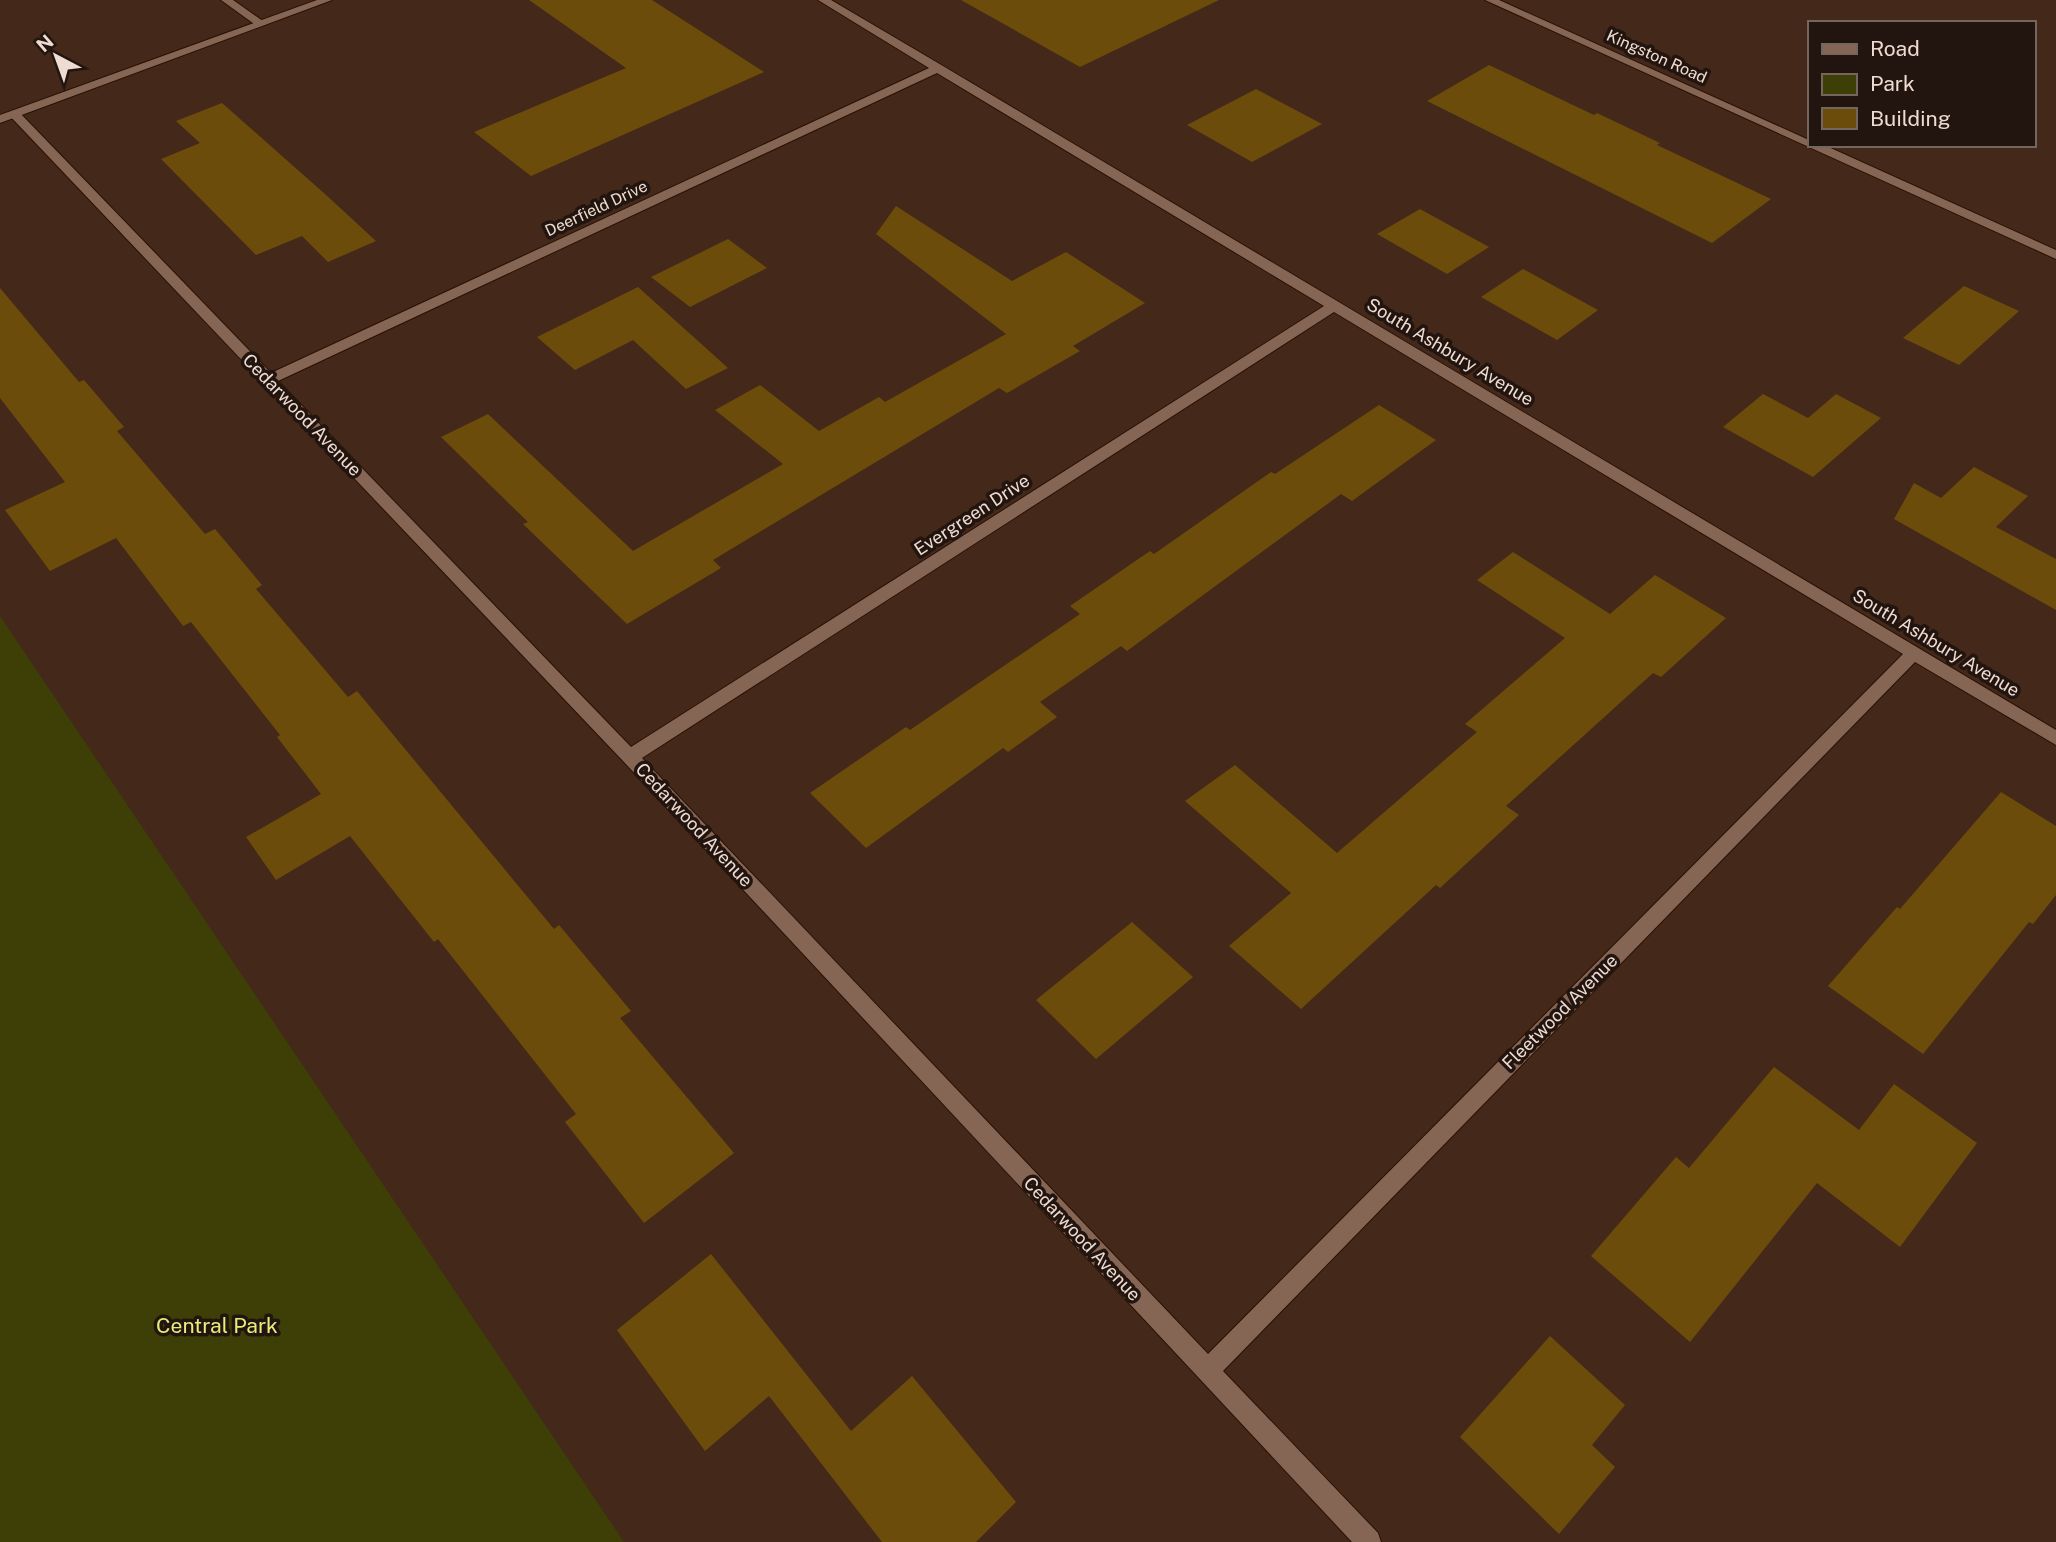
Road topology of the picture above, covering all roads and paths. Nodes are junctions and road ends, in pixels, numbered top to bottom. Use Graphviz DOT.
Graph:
graph roads {
  1 [pos="226,0"];
  2 [pos="327,0"];
  3 [pos="823,0"];
  4 [pos="1490,0"];
  5 [pos="261,24"];
  6 [pos="939,68"];
  7 [pos="7,117"];
  8 [pos="1808,143"];
  9 [pos="1818,147"];
  10 [pos="2056,255"];
  11 [pos="1335,305"];
  12 [pos="268,380"];
  13 [pos="1914,653"];
  14 [pos="2056,738"];
  15 [pos="630,757"];
  16 [pos="1207,1371"];
  17 [pos="1369,1542"];
  1 -- 5 [label="street"];
  2 -- 5 [label="street"];
  3 -- 6 [label="street, South Ashbury Avenue"];
  4 -- 8 [label="street, Kingston Road"];
  5 -- 7 [label="street"];
  6 -- 11 [label="street, South Ashbury Avenue"];
  6 -- 12 [label="street, Deerfield Drive"];
  7 -- 12 [label="street, Cedarwood Avenue"];
  9 -- 10 [label="street, Kingston Road"];
  11 -- 13 [label="street, South Ashbury Avenue"];
  11 -- 15 [label="street, Evergreen Drive"];
  12 -- 15 [label="street, Cedarwood Avenue"];
  13 -- 14 [label="street, South Ashbury Avenue"];
  13 -- 16 [label="street, Fleetwood Avenue"];
  15 -- 16 [label="street, Cedarwood Avenue"];
  16 -- 17 [label="street, Cedarwood Avenue"];
}
